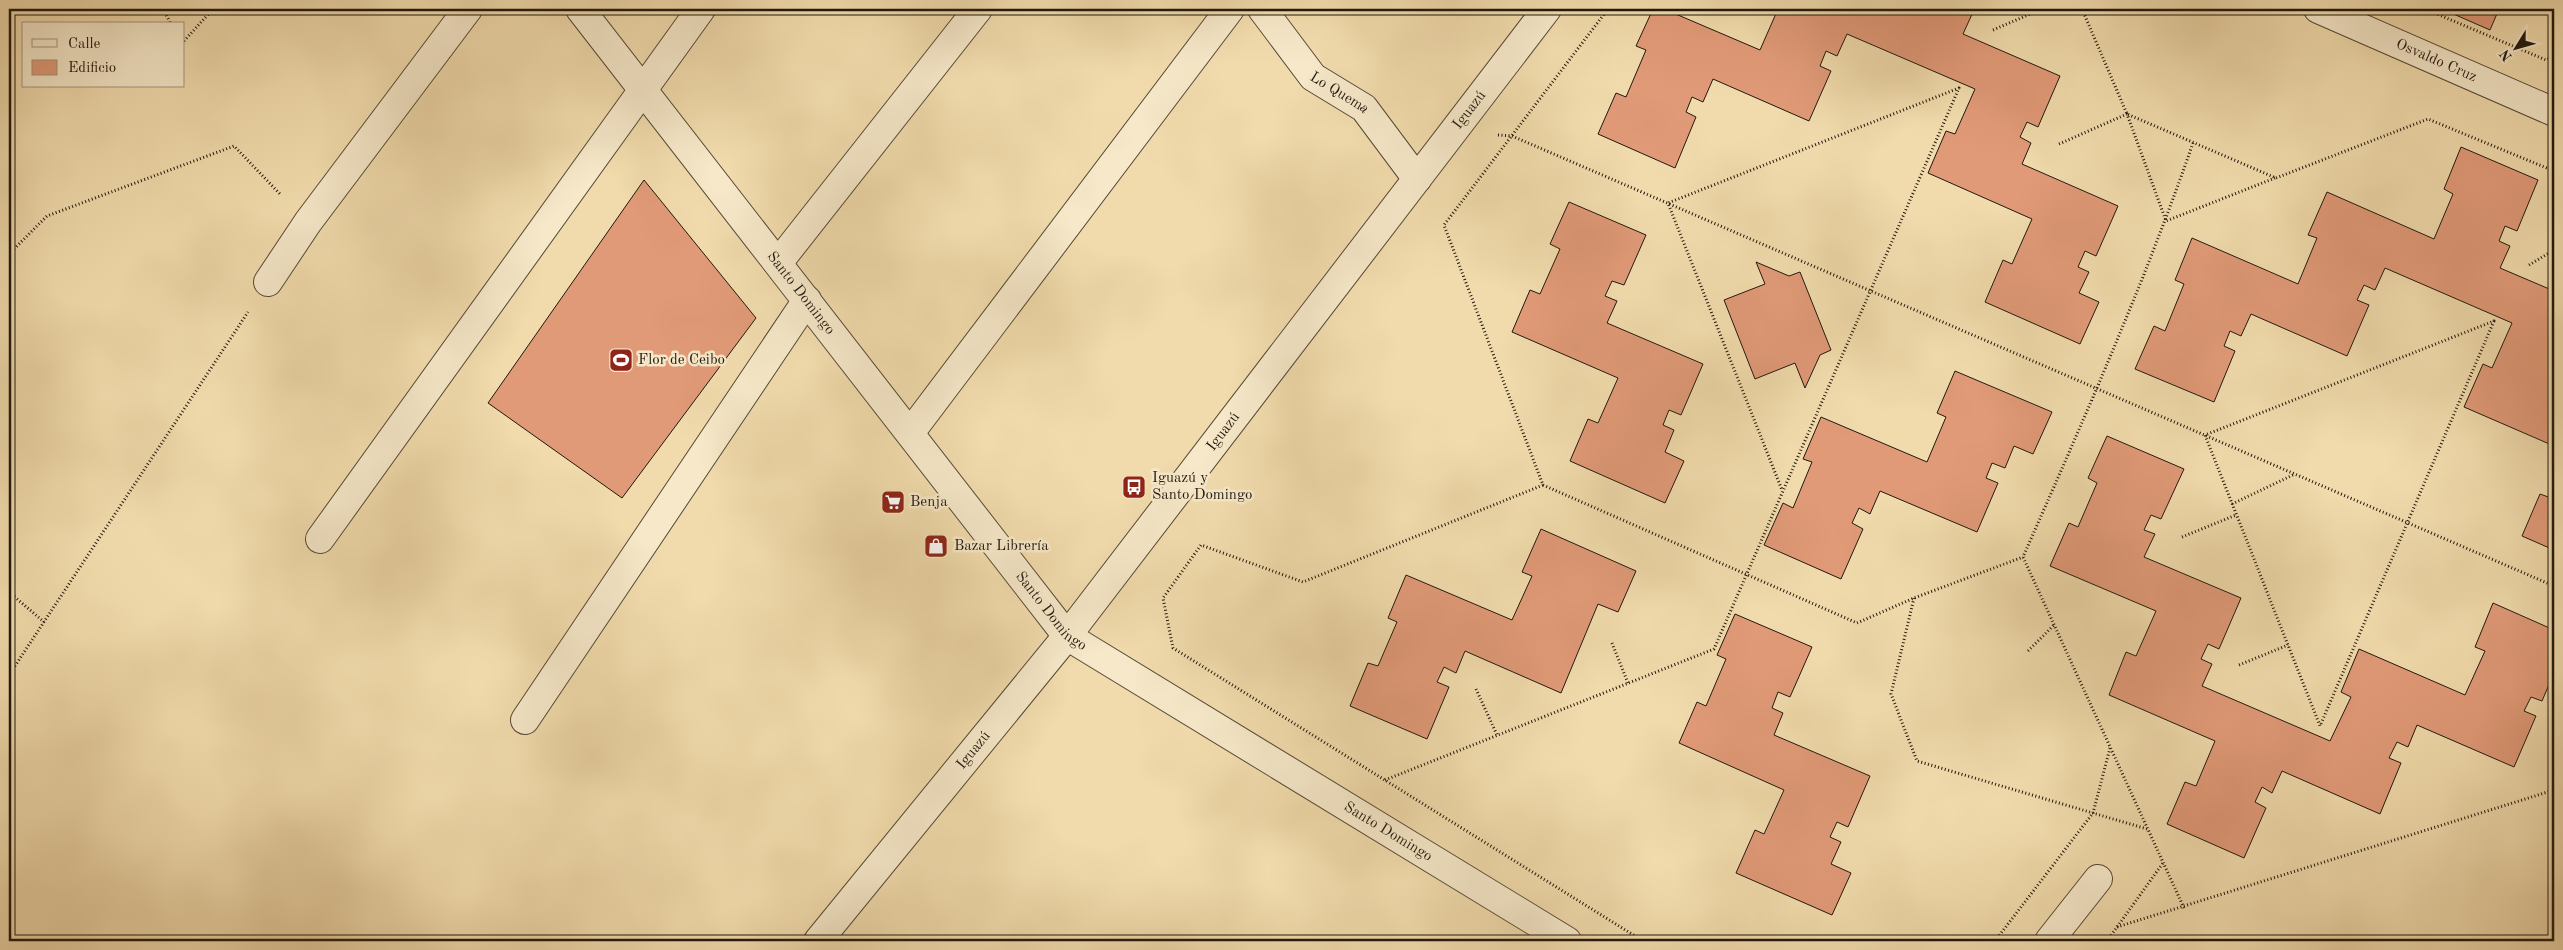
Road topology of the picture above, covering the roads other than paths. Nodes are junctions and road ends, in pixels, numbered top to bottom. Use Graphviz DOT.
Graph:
graph roads {
  1 [pos="468,9"];
  2 [pos="580,9"];
  3 [pos="701,9"];
  4 [pos="978,9"];
  5 [pos="1230,9"];
  6 [pos="1262,9"];
  7 [pos="1547,9"];
  8 [pos="2318,9"];
  9 [pos="642,89"];
  10 [pos="2554,112"];
  11 [pos="1417,179"];
  12 [pos="778,263"];
  13 [pos="268,282"];
  14 [pos="807,300"];
  15 [pos="910,432"];
  16 [pos="320,539"];
  17 [pos="1068,636"];
  18 [pos="525,720"];
  19 [pos="2098,879"];
  20 [pos="818,941"];
  21 [pos="1567,941"];
  22 [pos="2048,941"];
  1 -- 13 [label="street"];
  2 -- 9 [label="street, Santo Domingo"];
  3 -- 9 [label="street"];
  4 -- 12 [label="street"];
  5 -- 15 [label="street"];
  6 -- 11 [label="street, Lo Quema"];
  7 -- 11 [label="street, Iguazú"];
  8 -- 10 [label="street, Osvaldo Cruz"];
  9 -- 12 [label="street, Santo Domingo"];
  9 -- 16 [label="street"];
  11 -- 17 [label="street, Iguazú"];
  12 -- 14 [label="street, Santo Domingo"];
  14 -- 15 [label="street, Santo Domingo"];
  14 -- 18 [label="street"];
  15 -- 17 [label="street, Santo Domingo"];
  17 -- 20 [label="street, Iguazú"];
  17 -- 21 [label="street, Santo Domingo"];
  19 -- 22 [label="street"];
}
